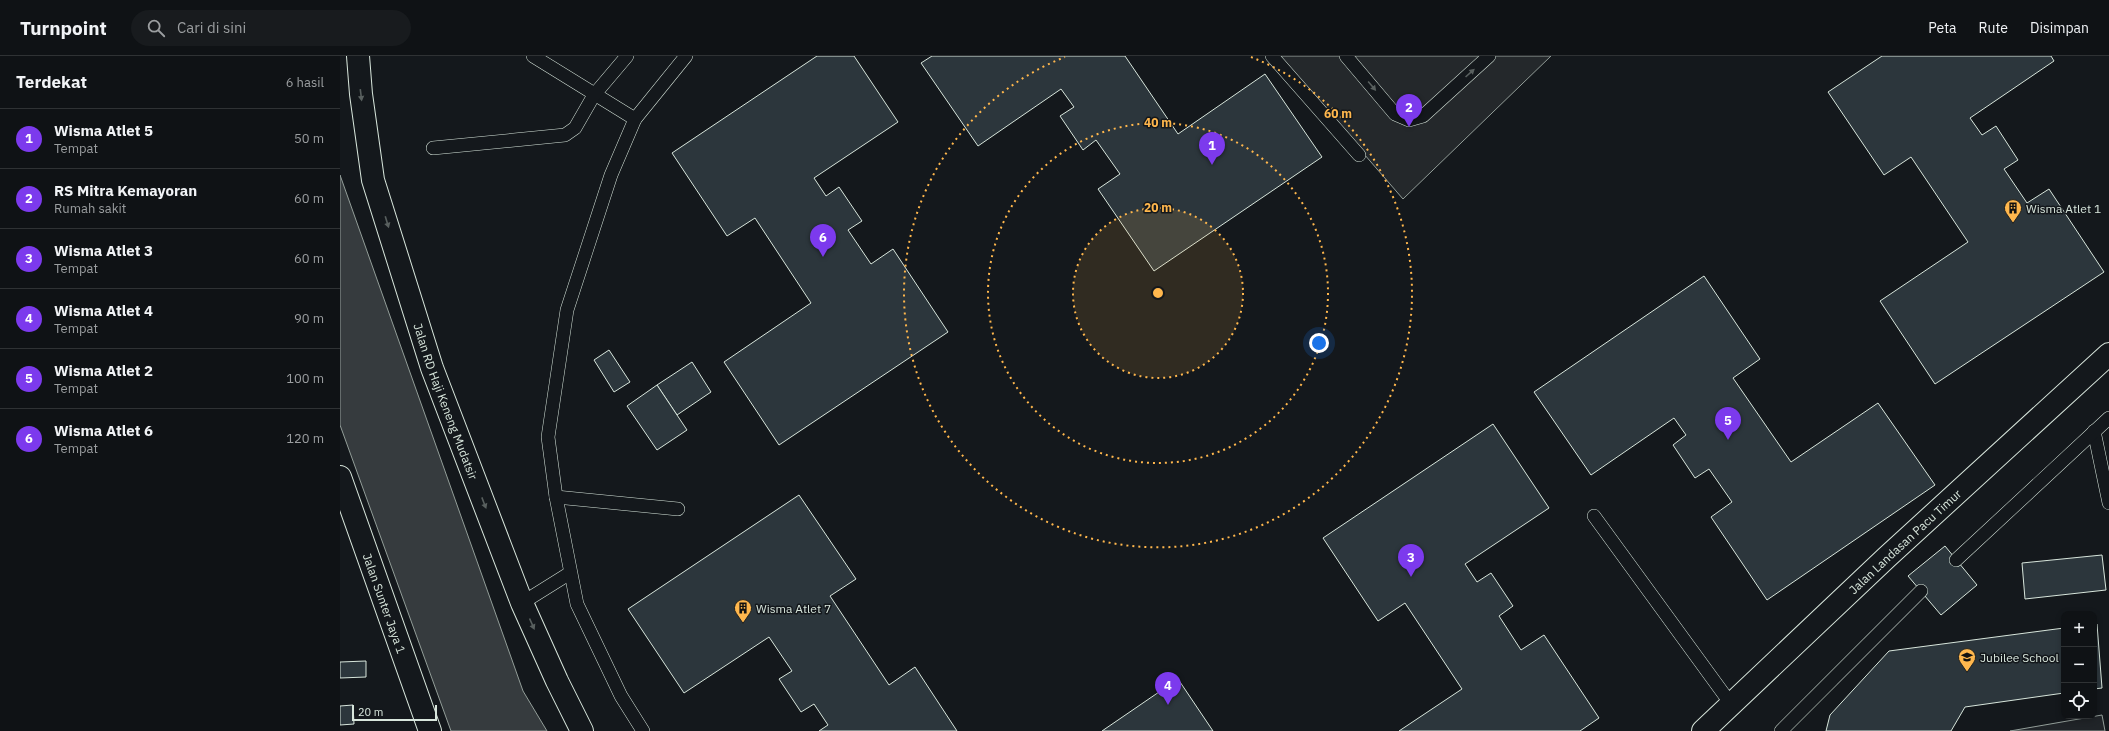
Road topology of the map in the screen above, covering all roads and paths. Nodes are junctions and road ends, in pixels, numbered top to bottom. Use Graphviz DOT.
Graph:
graph roads {
  1 [pos="358,56"];
  2 [pos="532,56"];
  3 [pos="627,56"];
  4 [pos="686,56"];
  5 [pos="1272,56"];
  6 [pos="1346,56"];
  7 [pos="1489,56"];
  8 [pos="594,94"];
  9 [pos="635,119"];
  10 [pos="433,148"];
  11 [pos="1359,155"];
  12 [pos="2109,354"];
  13 [pos="2109,418"];
  14 [pos="2094,431"];
  15 [pos="340,477"];
  16 [pos="556,497"];
  17 [pos="2109,503"];
  18 [pos="678,509"];
  19 [pos="1594,516"];
  20 [pos="1956,560"];
  21 [pos="570,573"];
  22 [pos="1921,591"];
  23 [pos="522,603"];
  24 [pos="1731,704"];
  25 [pos="427,731"];
  26 [pos="582,731"];
  27 [pos="643,731"];
  28 [pos="1703,731"];
  29 [pos="1781,731"];
  1 -- 23 [label="street, Jalan RD Haji Keneng Mudatsir, one-way"];
  2 -- 8 [label="lane"];
  3 -- 8 [label="lane"];
  4 -- 9 [label="lane"];
  5 -- 11 [label="lane"];
  6 -- 7 [label="lane, one-way"];
  8 -- 9 [label="lane"];
  8 -- 10 [label="lane"];
  9 -- 16 [label="lane"];
  12 -- 24 [label="street, Jalan Landasan Pacu Timur"];
  13 -- 14 [label="lane"];
  14 -- 17 [label="lane"];
  14 -- 20 [label="lane"];
  15 -- 25 [label="street, Jalan Sunter Jaya 1"];
  16 -- 18 [label="lane"];
  16 -- 21 [label="lane"];
  19 -- 24 [label="lane"];
  21 -- 23 [label="lane"];
  21 -- 27 [label="lane"];
  22 -- 29 [label="lane"];
  23 -- 26 [label="street, Jalan RD Haji Keneng Mudatsir, one-way"];
  24 -- 28 [label="street, Jalan Landasan Pacu Timur"];
}
